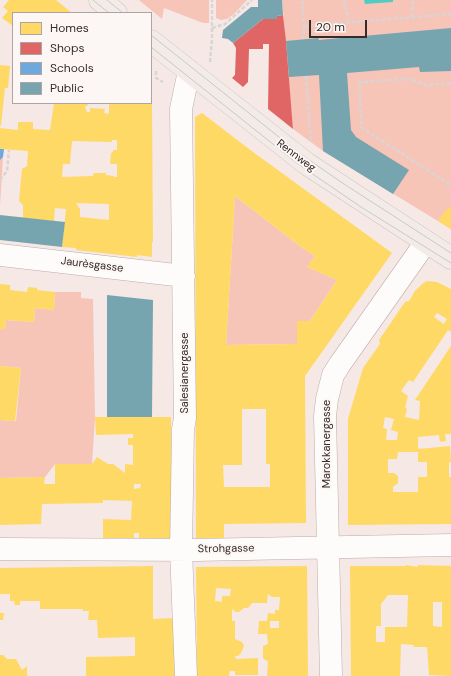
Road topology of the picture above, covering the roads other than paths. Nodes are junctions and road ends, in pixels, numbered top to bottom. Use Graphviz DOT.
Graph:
graph roads {
  1 [pos="100,0"];
  2 [pos="115,12"];
  3 [pos="152,42"];
  4 [pos="189,72"];
  5 [pos="426,242"];
  6 [pos="0,255"];
  7 [pos="451,258"];
  8 [pos="184,276"];
  9 [pos="451,545"];
  10 [pos="328,548"];
  11 [pos="0,549"];
  12 [pos="181,550"];
  13 [pos="186,676"];
  14 [pos="331,676"];
  1 -- 2 [label="main road"];
  3 -- 4 [label="main road, Rennweg"];
  4 -- 5 [label="main road, Rennweg"];
  4 -- 8 [label="street, Salesianergasse"];
  5 -- 7 [label="main road, Rennweg"];
  5 -- 10 [label="street, Marokkanergasse"];
  6 -- 8 [label="street, Jaurèsgasse"];
  8 -- 12 [label="street, Salesianergasse"];
  9 -- 10 [label="street, Strohgasse"];
  10 -- 12 [label="street, Strohgasse"];
  10 -- 14 [label="street, Marokkanergasse"];
  11 -- 12 [label="street, Strohgasse"];
  12 -- 13 [label="street, Salesianergasse"];
}
